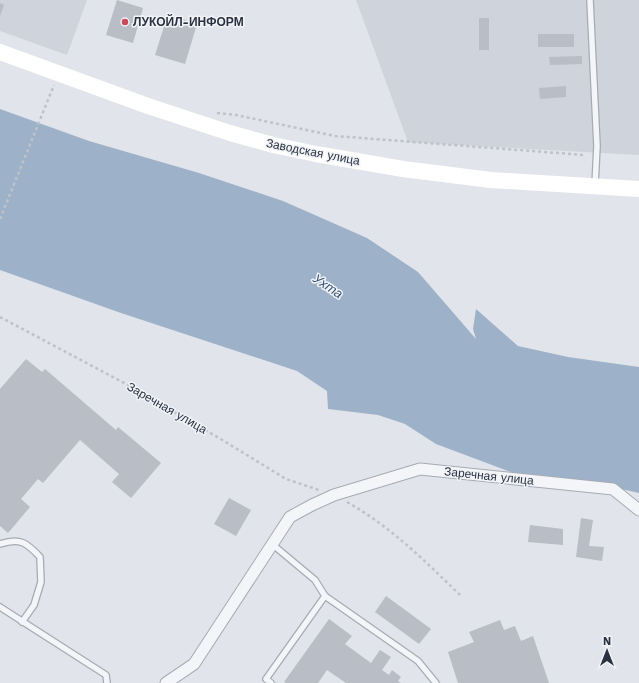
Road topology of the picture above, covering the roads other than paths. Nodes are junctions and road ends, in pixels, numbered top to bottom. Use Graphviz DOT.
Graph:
graph roads {
  1 [pos="590,0"];
  2 [pos="0,52"];
  3 [pos="594,186"];
  4 [pos="639,189"];
  5 [pos="639,510"];
  6 [pos="0,544"];
  7 [pos="272,544"];
  8 [pos="325,596"];
  9 [pos="0,607"];
  10 [pos="22,622"];
  11 [pos="107,683"];
  12 [pos="166,683"];
  13 [pos="271,683"];
  14 [pos="436,683"];
  1 -- 3 [label="lane"];
  2 -- 3 [label="street, Заводская улица"];
  3 -- 4 [label="street, Заводская улица"];
  5 -- 7 [label="street, Заречная улица"];
  6 -- 10 [label="lane"];
  7 -- 8 [label="lane"];
  7 -- 12 [label="street, Заречная улица"];
  8 -- 13 [label="lane"];
  8 -- 14 [label="lane"];
  9 -- 10 [label="lane"];
  10 -- 11 [label="lane"];
}
